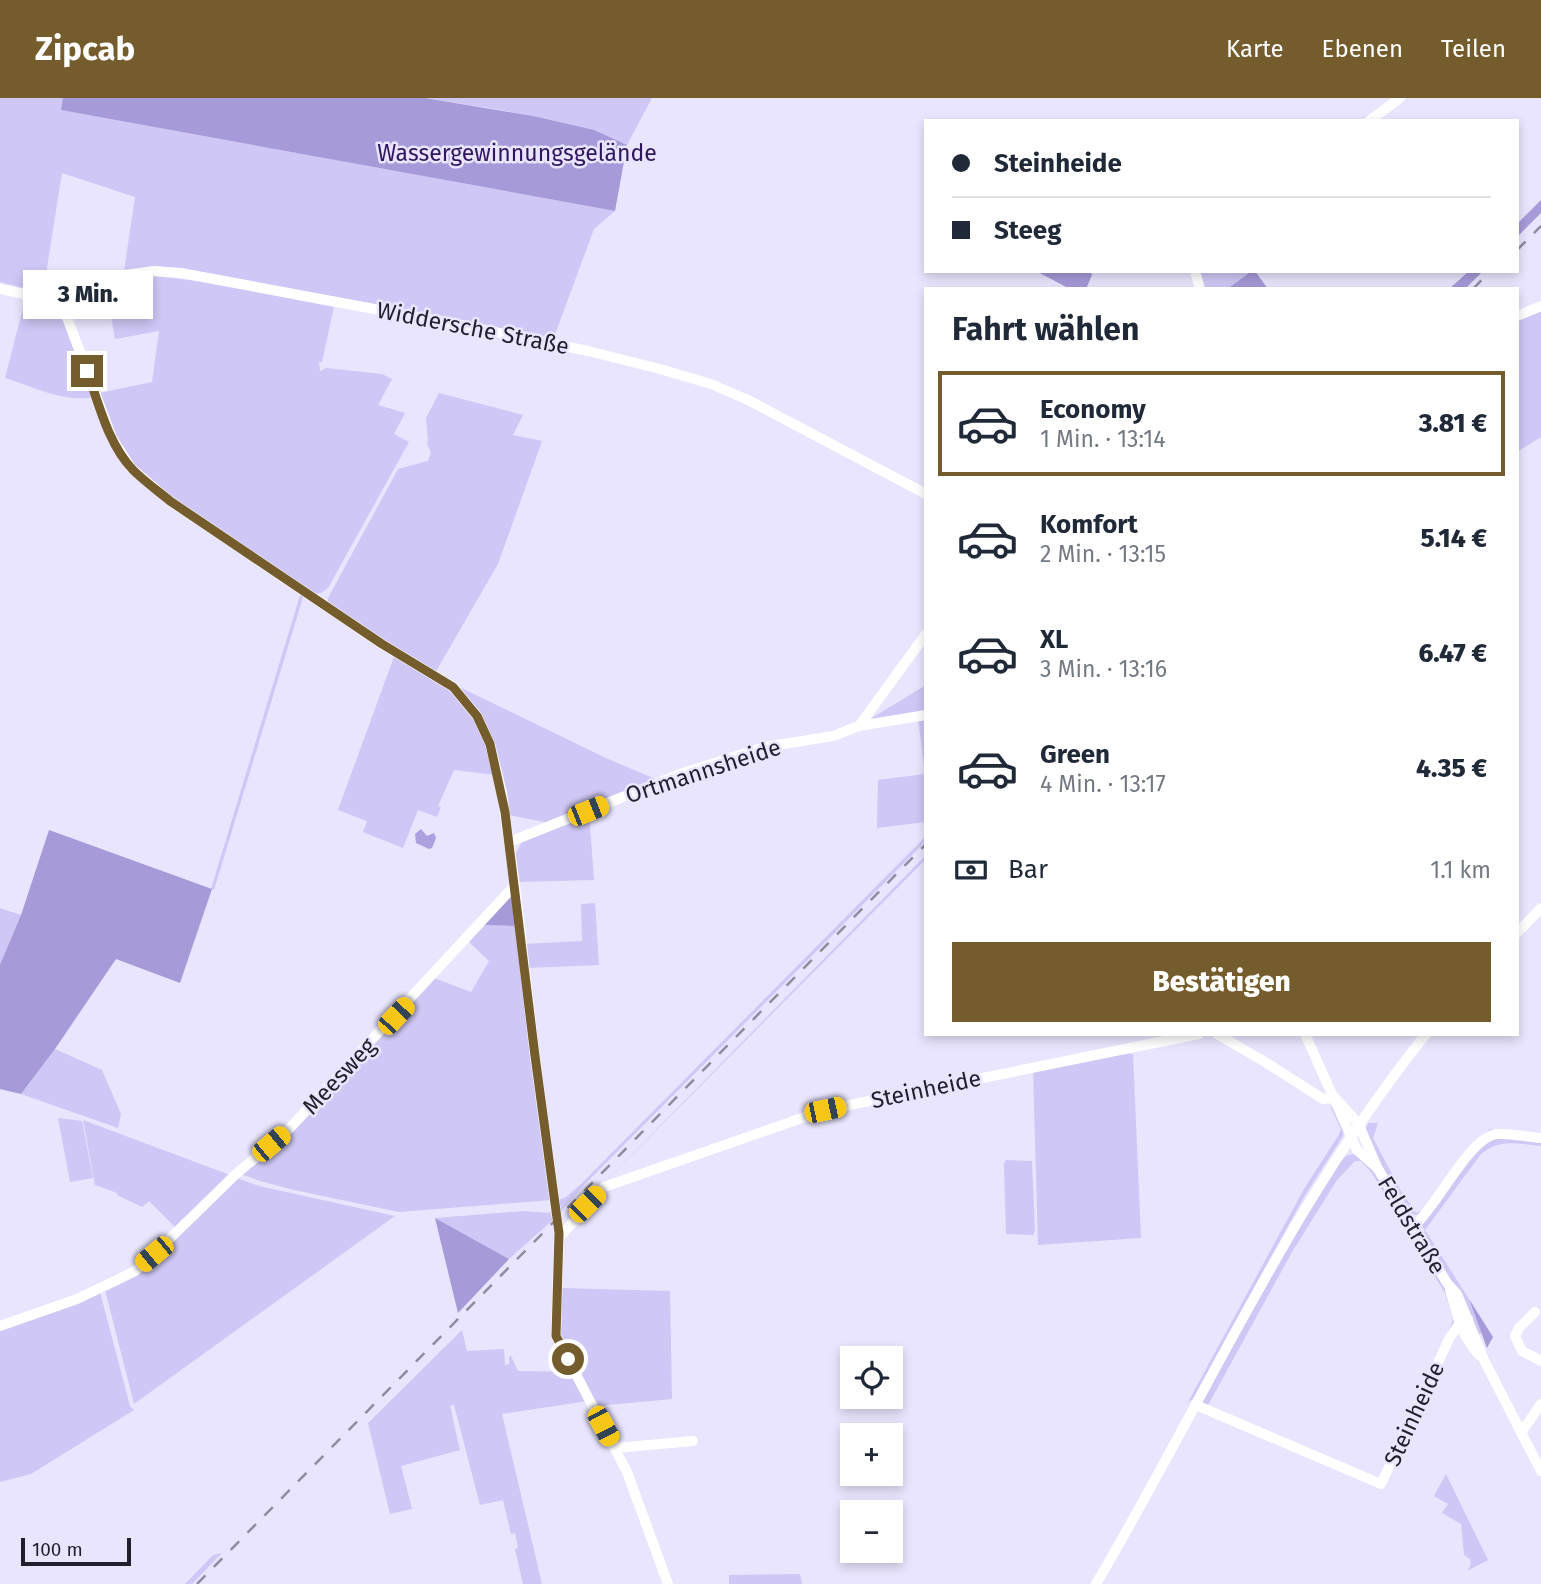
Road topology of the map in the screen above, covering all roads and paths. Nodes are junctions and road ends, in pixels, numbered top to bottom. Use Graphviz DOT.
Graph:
graph roads {
  1 [pos="1400,98"];
  2 [pos="1372,119"];
  3 [pos="0,289"];
  4 [pos="60,296"];
  5 [pos="1541,306"];
  6 [pos="1519,315"];
  7 [pos="924,493"];
  8 [pos="924,638"];
  9 [pos="924,715"];
  10 [pos="859,726"];
  11 [pos="509,842"];
  12 [pos="515,885"];
  13 [pos="1541,908"];
  14 [pos="1519,931"];
  15 [pos="1189,1036"];
  16 [pos="1220,1036"];
  17 [pos="1306,1036"];
  18 [pos="1424,1036"];
  19 [pos="1335,1098"];
  20 [pos="1358,1123"];
  21 [pos="1351,1135"];
  22 [pos="1541,1138"];
  23 [pos="1377,1167"];
  24 [pos="1413,1227"];
  25 [pos="559,1238"];
  26 [pos="1535,1312"];
  27 [pos="1464,1322"];
  28 [pos="0,1326"];
  29 [pos="1541,1361"];
  30 [pos="1541,1404"];
  31 [pos="1196,1405"];
  32 [pos="1521,1433"];
  33 [pos="693,1441"];
  34 [pos="615,1448"];
  35 [pos="1541,1471"];
  36 [pos="668,1584"];
  37 [pos="1096,1584"];
  1 -- 2 [label="street"];
  3 -- 4 [label="street, Widdersche Straße"];
  4 -- 7 [label="street, Widdersche Straße"];
  4 -- 11 [label="street"];
  5 -- 6 [label="street"];
  8 -- 10 [label="street"];
  9 -- 10 [label="street, Ortmannsheide"];
  10 -- 11 [label="street, Ortmannsheide"];
  11 -- 12 [label="street"];
  12 -- 25 [label="street"];
  12 -- 28 [label="street, Meesweg"];
  13 -- 14 [label="street"];
  15 -- 25 [label="street, Steinheide"];
  16 -- 19 [label="street"];
  17 -- 19 [label="street"];
  18 -- 20 [label="street"];
  19 -- 20 [label="street, Feldstraße"];
  19 -- 21 [label="street, Feldstraße"];
  20 -- 21 [label="street"];
  20 -- 23 [label="street, Feldstraße"];
  21 -- 23 [label="street, Feldstraße"];
  21 -- 31 [label="street"];
  22 -- 24 [label="street"];
  23 -- 24 [label="street, Feldstraße"];
  24 -- 27 [label="street, Feldstraße"];
  25 -- 34 [label="street"];
  26 -- 29 [label="street"];
  27 -- 31 [label="street, Steinheide"];
  27 -- 32 [label="street, Feldstraße"];
  30 -- 32 [label="street"];
  31 -- 37 [label="street"];
  32 -- 35 [label="street, Feldstraße"];
  33 -- 34 [label="street"];
  34 -- 36 [label="street"];
}
